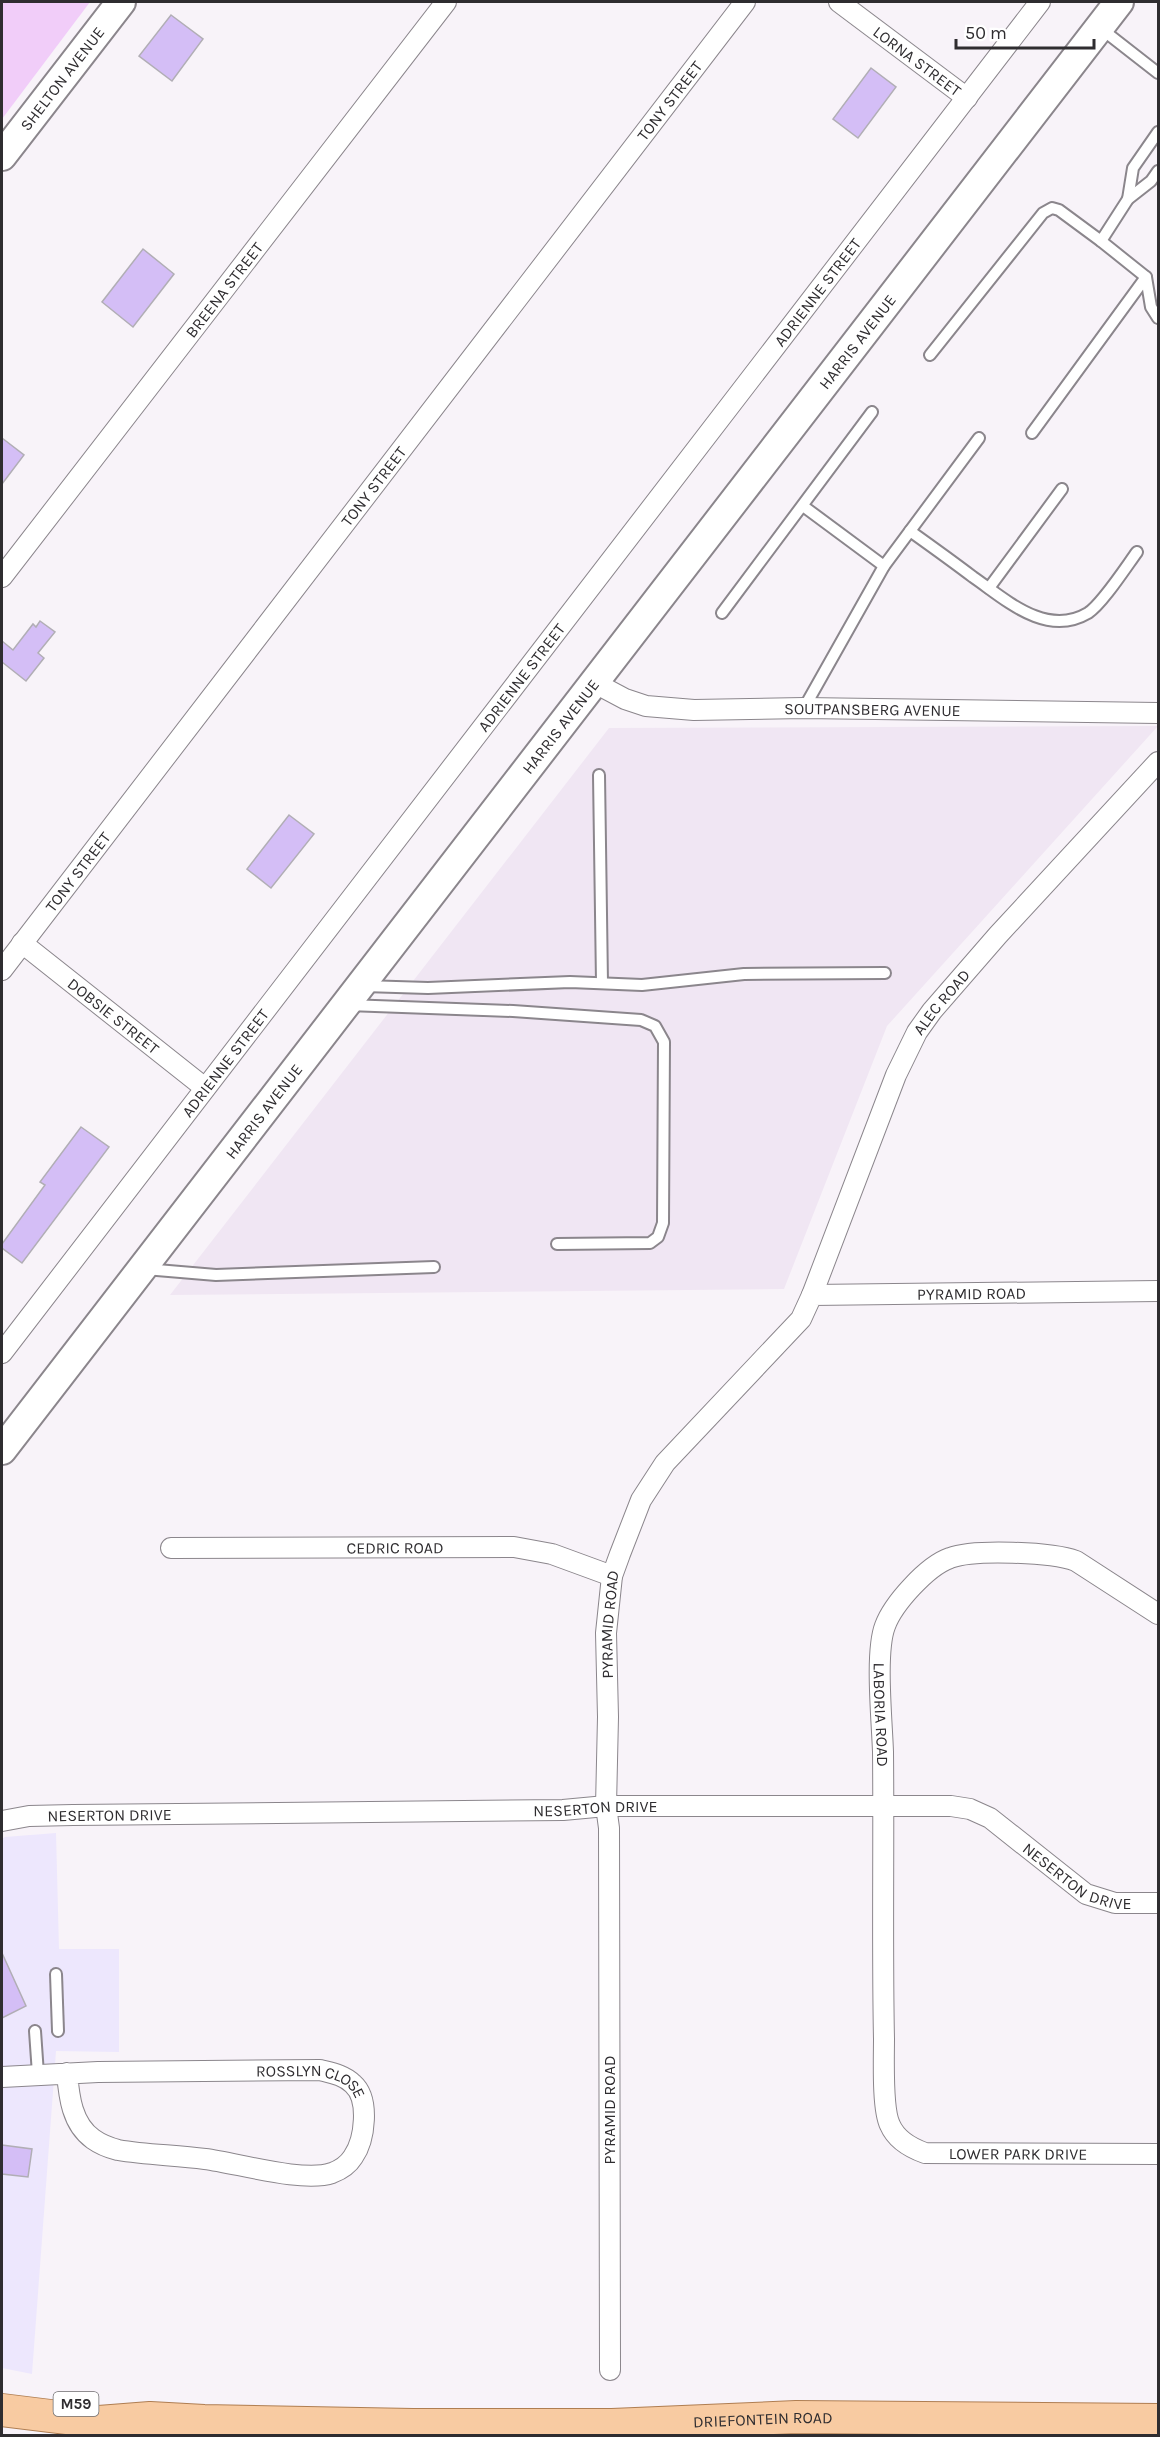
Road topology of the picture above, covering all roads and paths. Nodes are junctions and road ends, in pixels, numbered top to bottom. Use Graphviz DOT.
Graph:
graph roads {
  1 [pos="121,2"];
  2 [pos="446,2"];
  3 [pos="745,2"];
  4 [pos="839,2"];
  5 [pos="1040,2"];
  6 [pos="1119,2"];
  7 [pos="1098,27"];
  8 [pos="1158,73"];
  9 [pos="967,98"];
  10 [pos="1158,132"];
  11 [pos="2,156"];
  12 [pos="1158,171"];
  13 [pos="1128,199"];
  14 [pos="1101,241"];
  15 [pos="1146,277"];
  16 [pos="1158,318"];
  17 [pos="930,356"];
  18 [pos="872,412"];
  19 [pos="1032,433"];
  20 [pos="979,438"];
  21 [pos="1062,489"];
  22 [pos="804,506"];
  23 [pos="910,531"];
  24 [pos="1137,552"];
  25 [pos="884,566"];
  26 [pos="2,577"];
  27 [pos="989,588"];
  28 [pos="722,613"];
  29 [pos="593,682"];
  30 [pos="804,708"];
  31 [pos="1158,713"];
  32 [pos="1158,762"];
  33 [pos="599,775"];
  34 [pos="22,943"];
  35 [pos="2,970"];
  36 [pos="885,973"];
  37 [pos="602,983"];
  38 [pos="352,995"];
  39 [pos="205,1088"];
  40 [pos="557,1244"];
  41 [pos="434,1267"];
  42 [pos="142,1269"];
  43 [pos="1158,1291"];
  44 [pos="812,1295"];
  45 [pos="2,1353"];
  46 [pos="2,1450"];
  47 [pos="171,1548"];
  48 [pos="612,1576"];
  49 [pos="1158,1614"];
  50 [pos="883,1805"];
  51 [pos="606,1806"];
  52 [pos="2,1821"];
  53 [pos="1158,1904"];
  54 [pos="56,1974"];
  55 [pos="35,2031"];
  56 [pos="58,2031"];
  57 [pos="66,2073"];
  58 [pos="38,2074"];
  59 [pos="2,2077"];
  60 [pos="889,2124"];
  61 [pos="1158,2154"];
  62 [pos="610,2370"];
  63 [pos="2,2389"];
  64 [pos="2,2410"];
  65 [pos="150,2418"];
  66 [pos="1158,2420"];
  67 [pos="800,2426"];
  68 [pos="878,2426"];
  69 [pos="730,2428"];
  1 -- 11 [label="main road, SHELTON AVENUE"];
  2 -- 26 [label="street, BREENA STREET"];
  3 -- 34 [label="street, TONY STREET"];
  4 -- 9 [label="street, LORNA STREET"];
  5 -- 9 [label="street, ADRIENNE STREET"];
  6 -- 7 [label="main road, HARRIS AVENUE"];
  7 -- 8 [label="lane"];
  7 -- 29 [label="main road, HARRIS AVENUE"];
  9 -- 39 [label="street, ADRIENNE STREET"];
  10 -- 13 [label="lane"];
  12 -- 13 [label="lane"];
  13 -- 14 [label="lane"];
  14 -- 15 [label="lane"];
  14 -- 17 [label="lane"];
  15 -- 16 [label="lane"];
  15 -- 19 [label="lane"];
  18 -- 22 [label="lane"];
  20 -- 23 [label="lane"];
  21 -- 27 [label="lane"];
  22 -- 25 [label="lane"];
  22 -- 28 [label="lane"];
  23 -- 25 [label="lane"];
  23 -- 27 [label="lane"];
  24 -- 27 [label="lane"];
  25 -- 30 [label="lane"];
  29 -- 30 [label="street, SOUTPANSBERG AVENUE"];
  29 -- 38 [label="main road, HARRIS AVENUE"];
  30 -- 31 [label="street, SOUTPANSBERG AVENUE"];
  32 -- 44 [label="street, ALEC ROAD"];
  33 -- 37 [label="lane"];
  34 -- 35 [label="street, TONY STREET"];
  34 -- 39 [label="street, DOBSIE STREET"];
  36 -- 37 [label="lane"];
  37 -- 38 [label="lane"];
  38 -- 40 [label="lane"];
  38 -- 42 [label="main road, HARRIS AVENUE"];
  39 -- 45 [label="street, ADRIENNE STREET"];
  41 -- 42 [label="lane"];
  42 -- 46 [label="main road, HARRIS AVENUE"];
  43 -- 44 [label="street, PYRAMID ROAD"];
  44 -- 48 [label="street, PYRAMID ROAD"];
  47 -- 48 [label="street, CEDRIC ROAD"];
  48 -- 51 [label="street, PYRAMID ROAD"];
  49 -- 50 [label="street, LABORIA ROAD"];
  50 -- 51 [label="street, NESERTON DRIVE"];
  50 -- 53 [label="street, NESERTON DRIVE"];
  50 -- 60 [label="street, LABORIA ROAD"];
  51 -- 52 [label="street, NESERTON DRIVE"];
  51 -- 62 [label="street, PYRAMID ROAD"];
  54 -- 56 [label="lane"];
  55 -- 58 [label="lane"];
  57 -- 57 [label="street, ROSSLYN CLOSE"];
  57 -- 58 [label="street, ROSSLYN CLOSE"];
  58 -- 59 [label="street, ROSSLYN CLOSE"];
  60 -- 61 [label="street, LOWER PARK DRIVE"];
  63 -- 65 [label="main road, DRIEFONTEIN ROAD / M59"];
  64 -- 65 [label="main road, DRIEFONTEIN ROAD / M59"];
  65 -- 69 [label="main road, DRIEFONTEIN ROAD / M59"];
  66 -- 68 [label="main road, DRIEFONTEIN ROAD / M59"];
  67 -- 68 [label="main road, DRIEFONTEIN ROAD / M59"];
  67 -- 69 [label="main road, DRIEFONTEIN ROAD / M59"];
}
